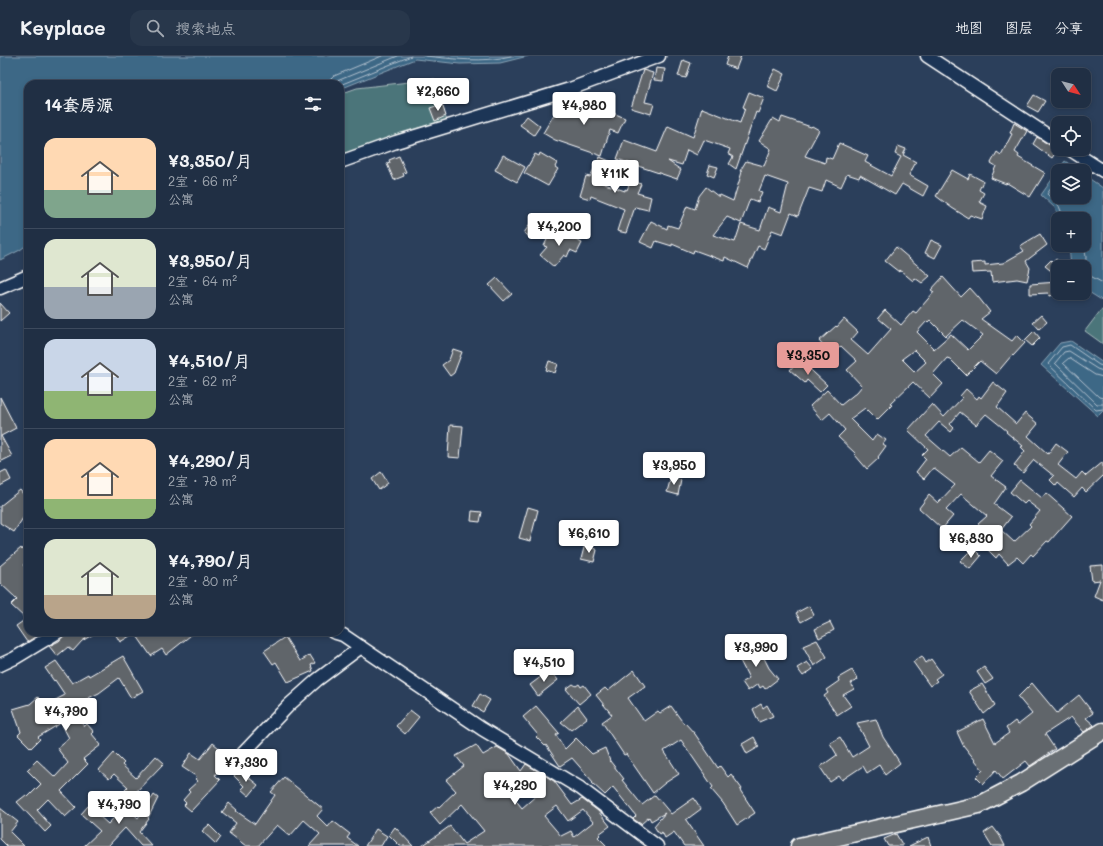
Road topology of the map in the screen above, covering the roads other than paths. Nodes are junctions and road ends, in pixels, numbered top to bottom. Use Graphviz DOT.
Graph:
graph roads {
  1 [pos="659,56"];
  2 [pos="933,58"];
  3 [pos="1051,137"];
  4 [pos="1079,156"];
  5 [pos="344,161"];
  6 [pos="1103,172"];
  7 [pos="24,278"];
  8 [pos="0,288"];
  9 [pos="51,636"];
  10 [pos="344,636"];
  11 [pos="361,647"];
  12 [pos="0,665"];
  13 [pos="1103,731"];
  14 [pos="232,766"];
  15 [pos="657,846"];
  16 [pos="799,846"];
  1 -- 5 [label="street"];
  2 -- 3 [label="street"];
  4 -- 6 [label="street"];
  7 -- 8 [label="street"];
  9 -- 12 [label="street"];
  10 -- 11 [label="street"];
  11 -- 14 [label="street"];
  11 -- 15 [label="street"];
  13 -- 16 [label="main road"];
}
